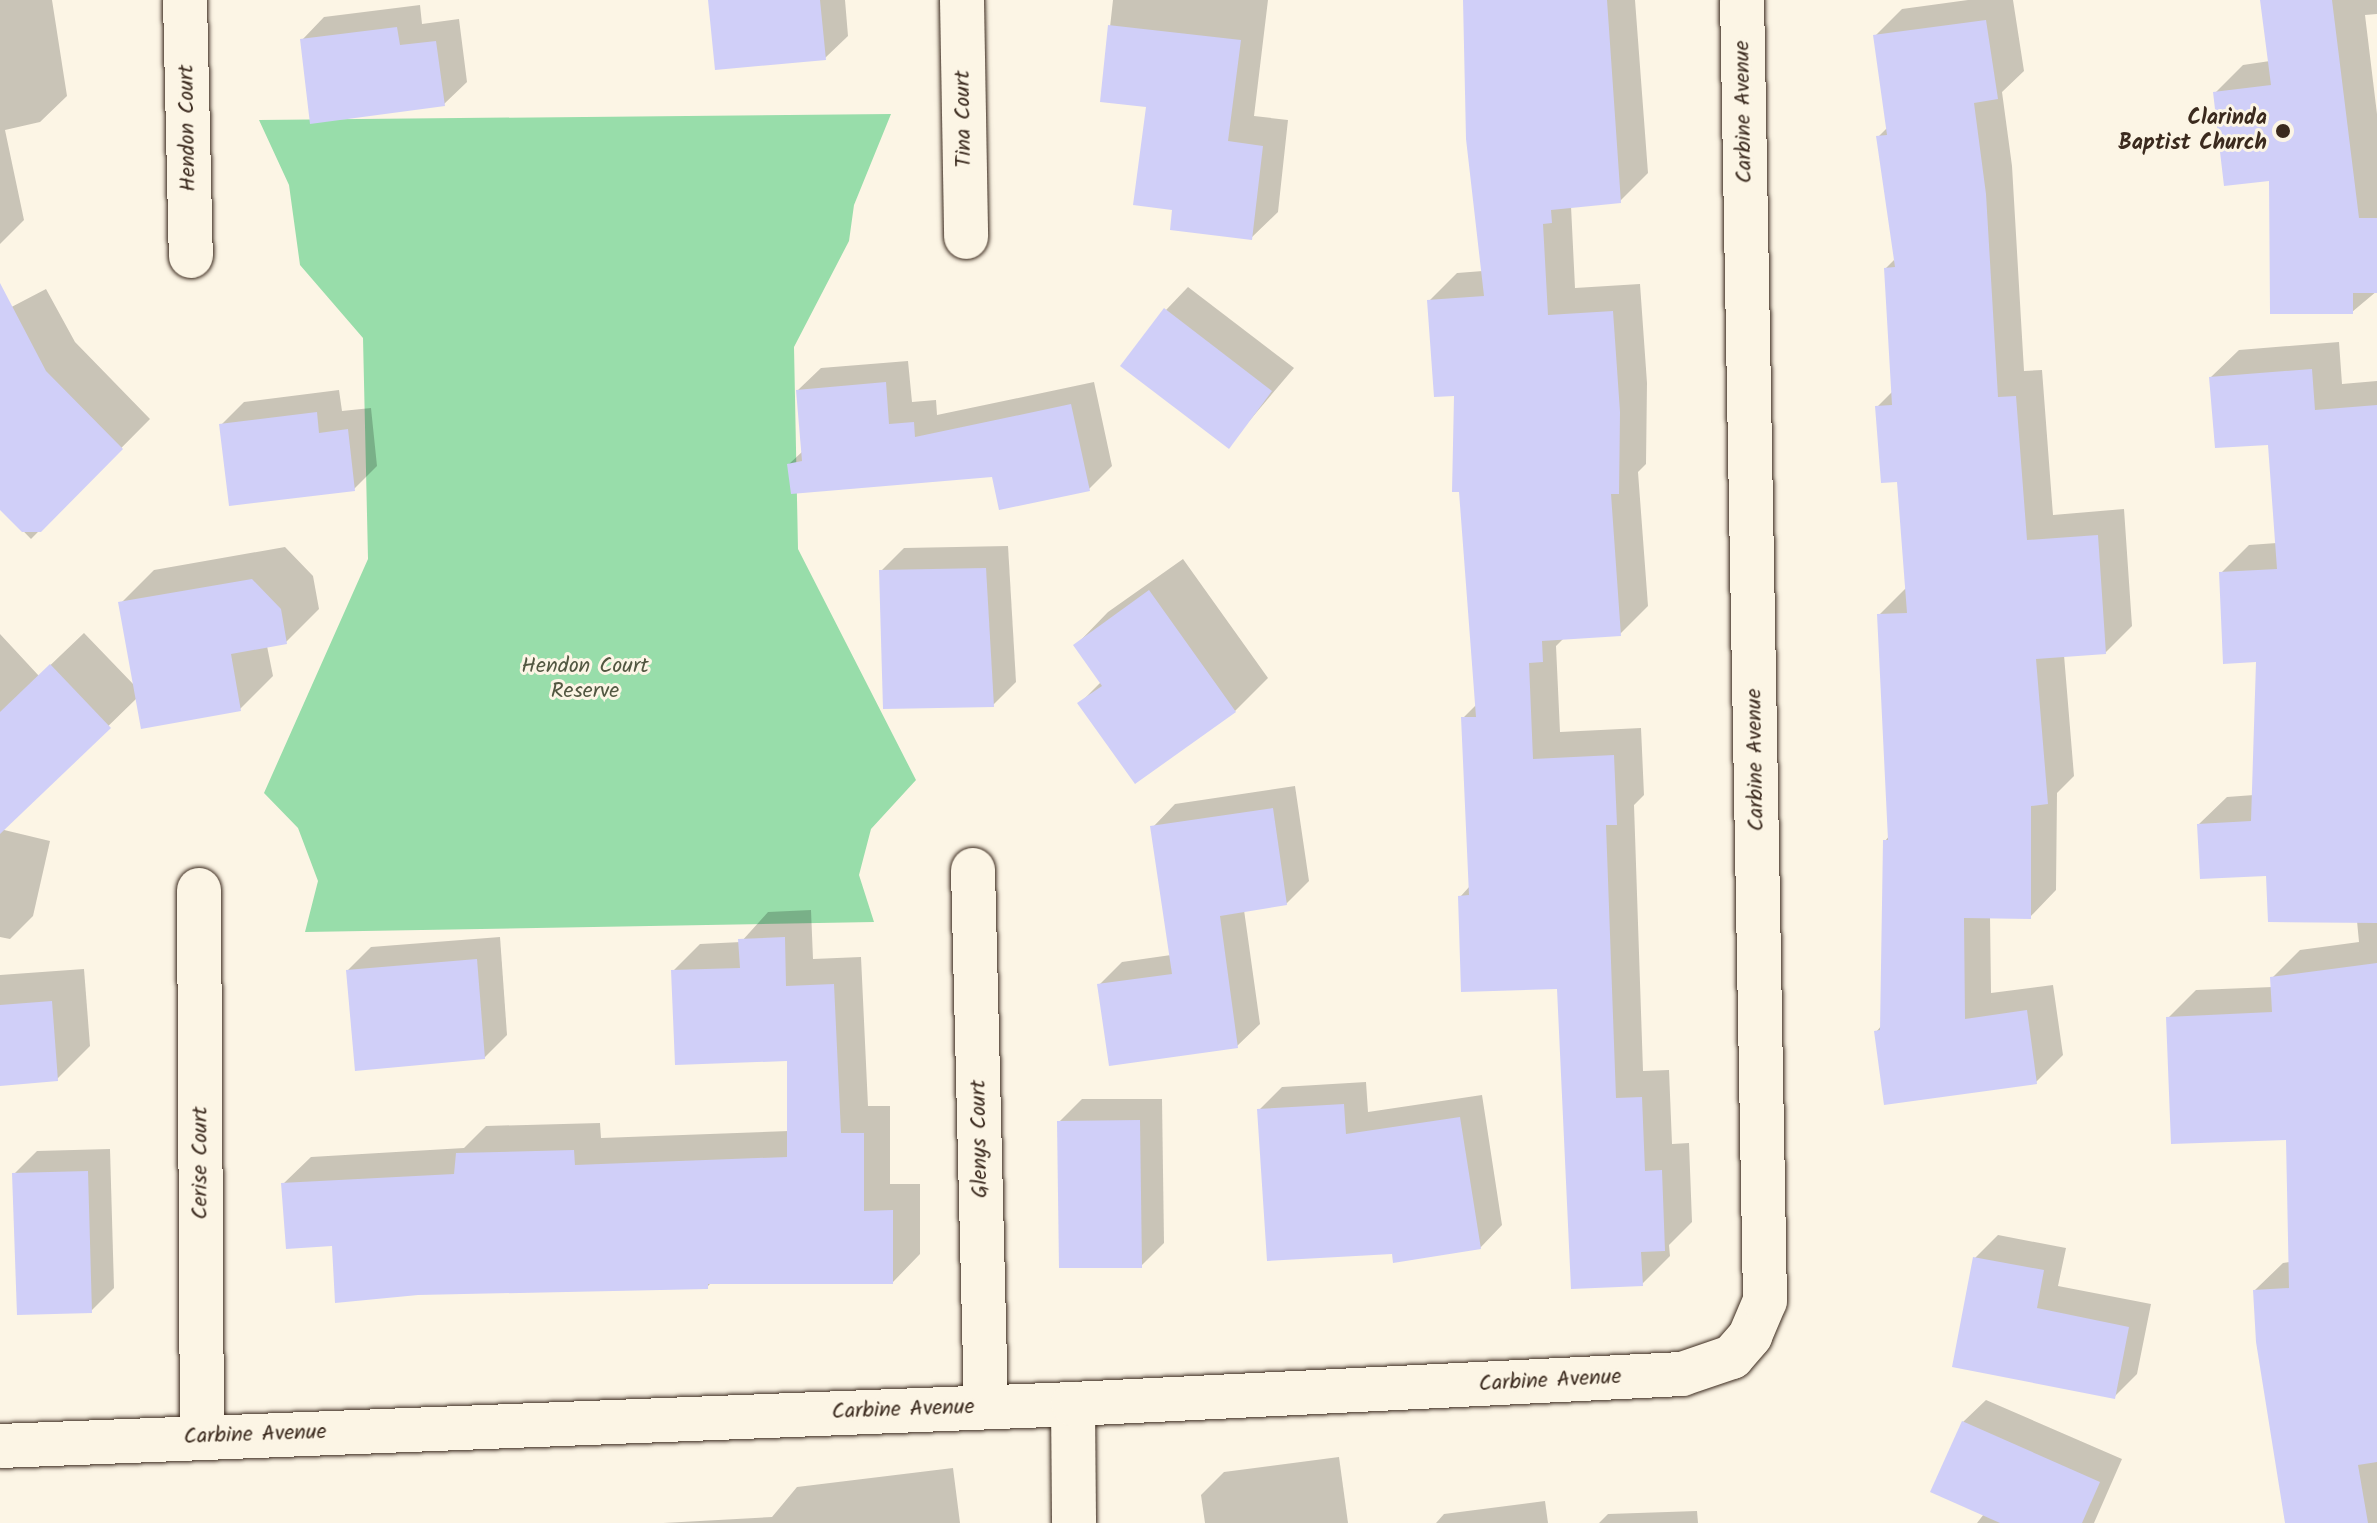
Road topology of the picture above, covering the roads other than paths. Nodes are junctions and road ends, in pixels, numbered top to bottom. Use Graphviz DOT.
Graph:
graph roads {
  1 [pos="185,0"];
  2 [pos="962,0"];
  3 [pos="1742,0"];
  4 [pos="966,237"];
  5 [pos="191,256"];
  6 [pos="973,870"];
  7 [pos="199,890"];
  8 [pos="1073,1404"];
  9 [pos="986,1407"];
  10 [pos="202,1436"];
  11 [pos="0,1446"];
  12 [pos="1074,1523"];
  1 -- 5 [label="street, Hendon Court"];
  2 -- 4 [label="street, Tina Court"];
  3 -- 8 [label="street, Carbine Avenue"];
  6 -- 9 [label="street, Glenys Court"];
  7 -- 10 [label="street, Cerise Court"];
  8 -- 9 [label="street, Carbine Avenue"];
  8 -- 12 [label="street"];
  9 -- 10 [label="street, Carbine Avenue"];
  10 -- 11 [label="street, Carbine Avenue"];
}
